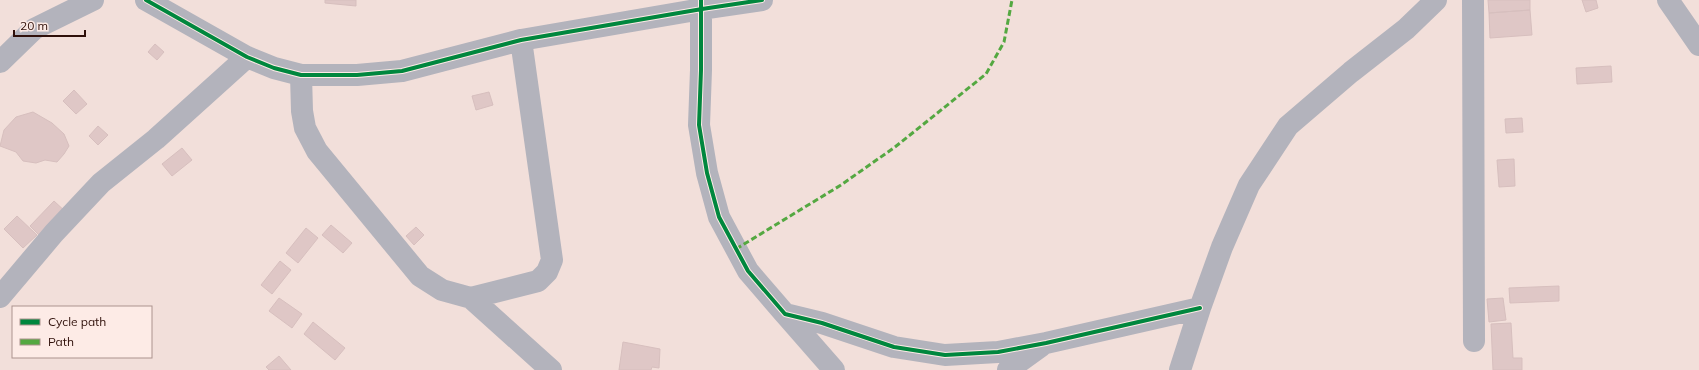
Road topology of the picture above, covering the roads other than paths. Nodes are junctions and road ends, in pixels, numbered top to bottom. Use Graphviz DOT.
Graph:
graph roads {
  1 [pos="93,0"];
  2 [pos="146,0"];
  3 [pos="762,0"];
  4 [pos="1436,0"];
  5 [pos="1473,0"];
  6 [pos="1668,0"];
  7 [pos="701,4"];
  8 [pos="521,40"];
  9 [pos="1699,45"];
  10 [pos="248,57"];
  11 [pos="0,62"];
  12 [pos="301,75"];
  13 [pos="4,283"];
  14 [pos="471,298"];
  15 [pos="1200,308"];
  16 [pos="785,314"];
  17 [pos="1474,341"];
  18 [pos="1046,343"];
  19 [pos="551,370"];
  20 [pos="834,370"];
  21 [pos="1008,370"];
  22 [pos="1180,370"];
  1 -- 11 [label="street"];
  2 -- 10 [label="street"];
  3 -- 7 [label="street"];
  4 -- 15 [label="street"];
  5 -- 17 [label="street"];
  6 -- 9 [label="street"];
  7 -- 8 [label="street"];
  7 -- 16 [label="street"];
  8 -- 12 [label="street"];
  8 -- 14 [label="street"];
  10 -- 12 [label="street"];
  10 -- 13 [label="street"];
  12 -- 14 [label="street"];
  14 -- 19 [label="street"];
  15 -- 18 [label="street"];
  15 -- 22 [label="street"];
  16 -- 18 [label="street"];
  16 -- 20 [label="street"];
  18 -- 21 [label="street"];
}
